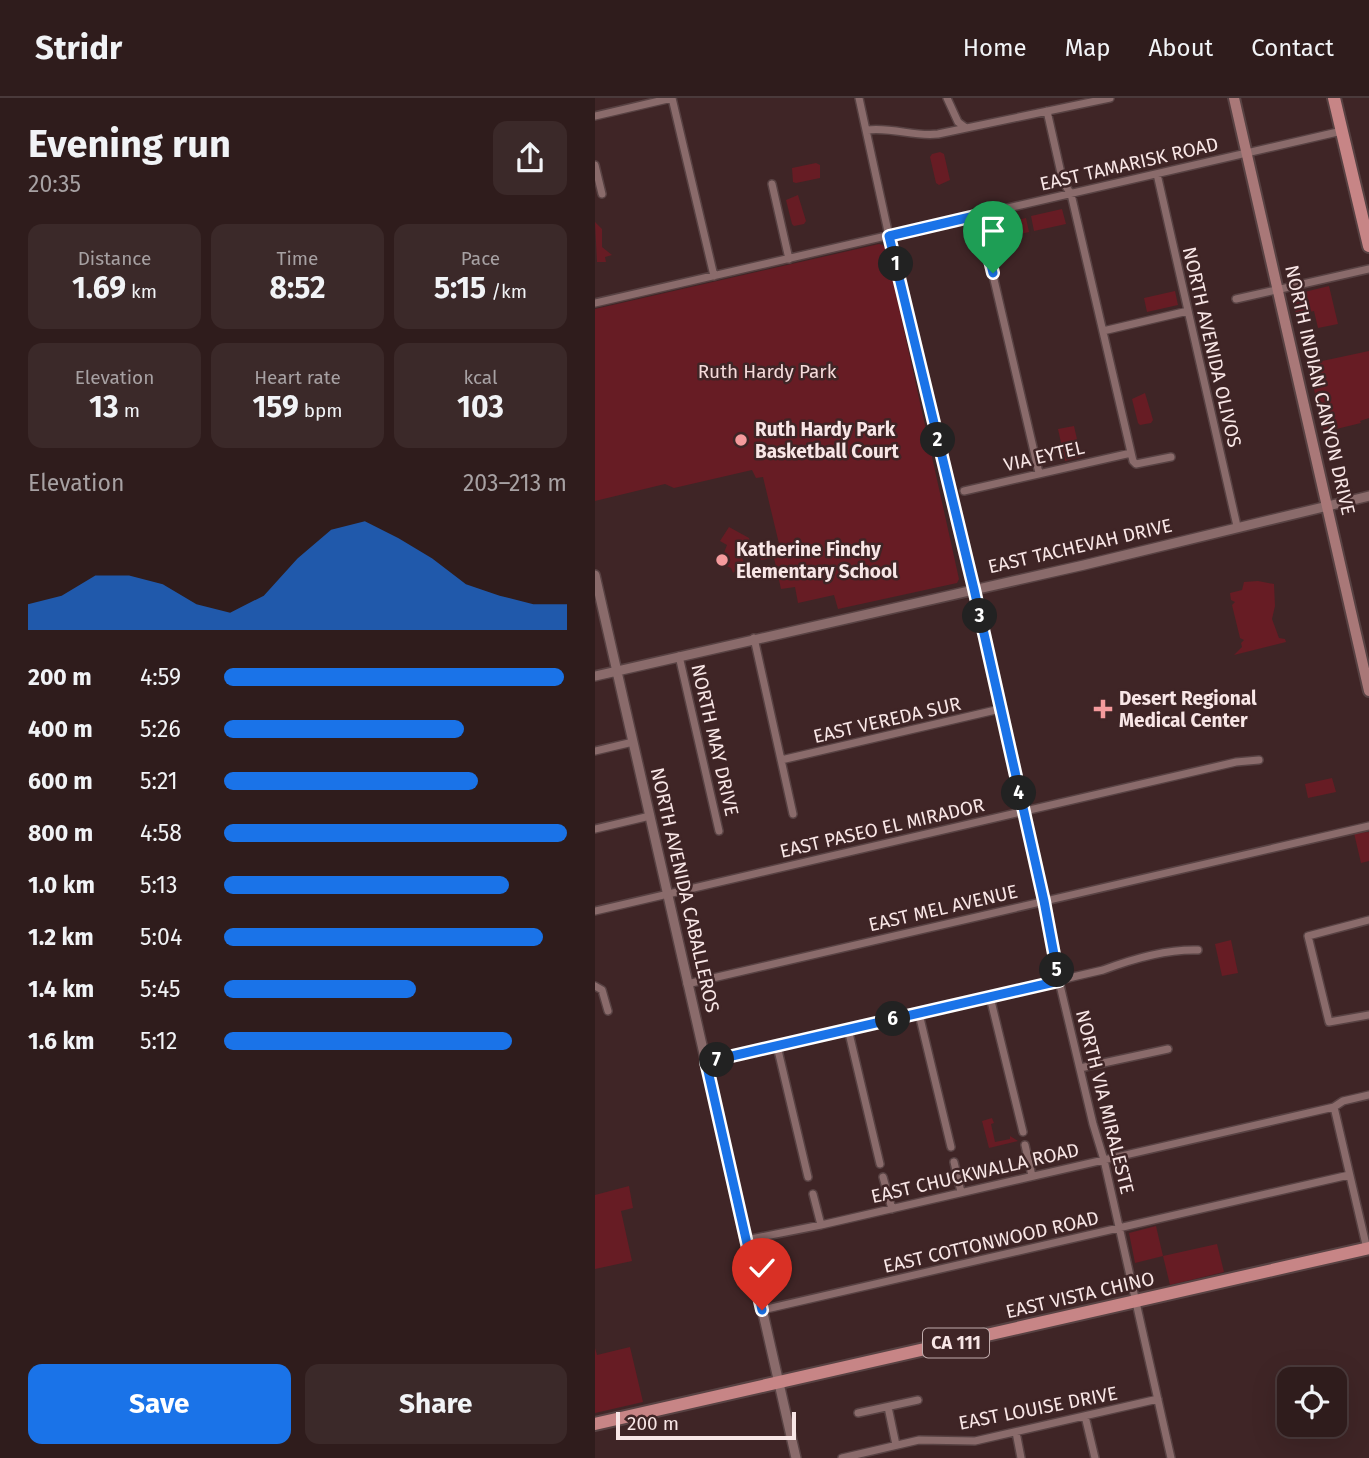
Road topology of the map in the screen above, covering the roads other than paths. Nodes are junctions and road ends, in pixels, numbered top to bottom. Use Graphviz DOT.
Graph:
graph roads {
  1 [pos="672,98"];
  2 [pos="859,98"];
  3 [pos="947,98"];
  4 [pos="1110,98"];
  5 [pos="1234,98"];
  6 [pos="1334,98"];
  7 [pos="1047,111"];
  8 [pos="595,116"];
  9 [pos="966,128"];
  10 [pos="867,130"];
  11 [pos="1342,131"];
  12 [pos="1247,153"];
  13 [pos="595,165"];
  14 [pos="1157,174"];
  15 [pos="772,184"];
  16 [pos="602,194"];
  17 [pos="1071,194"];
  18 [pos="979,215"];
  19 [pos="889,236"];
  20 [pos="1369,246"];
  21 [pos="789,259"];
  22 [pos="1369,268"];
  23 [pos="714,276"];
  24 [pos="1278,289"];
  25 [pos="1236,299"];
  26 [pos="595,303"];
  27 [pos="1188,311"];
  28 [pos="1103,331"];
  29 [pos="1131,453"];
  30 [pos="1171,457"];
  31 [pos="1039,473"];
  32 [pos="964,491"];
  33 [pos="1369,496"];
  34 [pos="1328,505"];
  35 [pos="1237,526"];
  36 [pos="595,575"];
  37 [pos="974,589"];
  38 [pos="599,613"];
  39 [pos="754,638"];
  40 [pos="679,656"];
  41 [pos="618,670"];
  42 [pos="595,676"];
  43 [pos="1369,691"];
  44 [pos="1000,709"];
  45 [pos="633,742"];
  46 [pos="595,751"];
  47 [pos="781,760"];
  48 [pos="1259,760"];
  49 [pos="1023,812"];
  50 [pos="793,814"];
  51 [pos="650,816"];
  52 [pos="1369,826"];
  53 [pos="595,829"];
  54 [pos="719,831"];
  55 [pos="667,894"];
  56 [pos="1044,901"];
  57 [pos="595,911"];
  58 [pos="1369,920"];
  59 [pos="1198,950"];
  60 [pos="1059,981"];
  61 [pos="687,984"];
  62 [pos="595,986"];
  63 [pos="990,997"];
  64 [pos="608,1011"];
  65 [pos="919,1013"];
  66 [pos="1369,1014"];
  67 [pos="848,1029"];
  68 [pos="777,1046"];
  69 [pos="1168,1049"];
  70 [pos="706,1062"];
  71 [pos="1080,1068"];
  72 [pos="1369,1094"];
  73 [pos="1334,1107"];
  74 [pos="1023,1132"];
  75 [pos="1025,1145"];
  76 [pos="951,1147"];
  77 [pos="1104,1160"];
  78 [pos="954,1162"];
  79 [pos="880,1164"];
  80 [pos="1349,1175"];
  81 [pos="1032,1176"];
  82 [pos="808,1177"];
  83 [pos="883,1177"];
  84 [pos="961,1192"];
  85 [pos="813,1194"];
  86 [pos="892,1209"];
  87 [pos="821,1225"];
  88 [pos="1120,1229"];
  89 [pos="746,1240"];
  90 [pos="1368,1249"];
  91 [pos="1136,1303"];
  92 [pos="762,1310"];
  93 [pos="779,1383"];
  94 [pos="1158,1399"];
  95 [pos="918,1400"];
  96 [pos="888,1406"];
  97 [pos="858,1413"];
  98 [pos="1085,1416"];
  99 [pos="595,1424"];
  100 [pos="1016,1432"];
  101 [pos="896,1446"];
  102 [pos="796,1458"];
  103 [pos="842,1458"];
  104 [pos="1021,1458"];
  105 [pos="1095,1458"];
  106 [pos="1171,1458"];
  1 -- 8 [label="street"];
  1 -- 23 [label="street"];
  2 -- 10 [label="street, NORTH VIA MIRALESTE"];
  3 -- 9 [label="street"];
  4 -- 7 [label="street"];
  5 -- 12 [label="main road, NORTH INDIAN CANYON DRIVE"];
  6 -- 11 [label="main road"];
  7 -- 9 [label="street"];
  7 -- 17 [label="street"];
  9 -- 10 [label="street"];
  10 -- 19 [label="street, NORTH VIA MIRALESTE"];
  11 -- 12 [label="street, EAST TAMARISK ROAD"];
  11 -- 20 [label="main road"];
  12 -- 14 [label="street, EAST TAMARISK ROAD"];
  12 -- 24 [label="main road, NORTH INDIAN CANYON DRIVE"];
  13 -- 16 [label="street"];
  14 -- 17 [label="street, EAST TAMARISK ROAD"];
  14 -- 27 [label="street, NORTH AVENIDA OLIVOS"];
  15 -- 21 [label="street"];
  17 -- 18 [label="street, EAST TAMARISK ROAD"];
  17 -- 28 [label="street"];
  18 -- 19 [label="street, EAST TAMARISK ROAD"];
  18 -- 31 [label="street"];
  19 -- 21 [label="street, EAST TAMARISK ROAD"];
  19 -- 37 [label="street, NORTH VIA MIRALESTE"];
  21 -- 23 [label="street, EAST TAMARISK ROAD"];
  22 -- 24 [label="street"];
  23 -- 26 [label="street, EAST TAMARISK ROAD"];
  24 -- 25 [label="street"];
  24 -- 34 [label="main road, NORTH INDIAN CANYON DRIVE"];
  27 -- 28 [label="street"];
  27 -- 35 [label="street, NORTH AVENIDA OLIVOS"];
  28 -- 29 [label="street"];
  29 -- 30 [label="street"];
  29 -- 31 [label="street, VIA EYTEL"];
  31 -- 32 [label="street, VIA EYTEL"];
  33 -- 34 [label="street, EAST TACHEVAH DRIVE"];
  34 -- 35 [label="street, EAST TACHEVAH DRIVE"];
  34 -- 43 [label="main road, NORTH INDIAN CANYON DRIVE"];
  35 -- 37 [label="street, EAST TACHEVAH DRIVE"];
  36 -- 38 [label="street, NORTH AVENIDA CABALLEROS"];
  37 -- 39 [label="street, EAST TACHEVAH DRIVE"];
  37 -- 44 [label="street, NORTH VIA MIRALESTE"];
  38 -- 41 [label="street, NORTH AVENIDA CABALLEROS"];
  39 -- 40 [label="street, EAST TACHEVAH DRIVE"];
  39 -- 47 [label="street"];
  40 -- 41 [label="street, EAST TACHEVAH DRIVE"];
  40 -- 54 [label="street, NORTH MAY DRIVE"];
  41 -- 42 [label="street, EAST TACHEVAH DRIVE"];
  41 -- 45 [label="street, NORTH AVENIDA CABALLEROS"];
  44 -- 47 [label="street, EAST VEREDA SUR"];
  44 -- 49 [label="street, NORTH VIA MIRALESTE"];
  45 -- 46 [label="street"];
  45 -- 51 [label="street, NORTH AVENIDA CABALLEROS"];
  47 -- 50 [label="street"];
  48 -- 49 [label="street, EAST PASEO EL MIRADOR"];
  49 -- 55 [label="street, EAST PASEO EL MIRADOR"];
  49 -- 56 [label="street, NORTH VIA MIRALESTE"];
  51 -- 53 [label="street"];
  51 -- 55 [label="street, NORTH AVENIDA CABALLEROS"];
  52 -- 56 [label="street, EAST MEL AVENUE"];
  55 -- 57 [label="street, EAST PASEO EL MIRADOR"];
  55 -- 61 [label="street, NORTH AVENIDA CABALLEROS"];
  56 -- 60 [label="street, NORTH VIA MIRALESTE"];
  56 -- 61 [label="street, EAST MEL AVENUE"];
  58 -- 66 [label="street"];
  59 -- 60 [label="street"];
  60 -- 63 [label="street"];
  60 -- 71 [label="street, NORTH VIA MIRALESTE"];
  61 -- 70 [label="street, NORTH AVENIDA CABALLEROS"];
  62 -- 64 [label="street"];
  63 -- 65 [label="street"];
  63 -- 74 [label="street"];
  65 -- 67 [label="street"];
  65 -- 76 [label="street"];
  67 -- 68 [label="street"];
  67 -- 79 [label="street"];
  68 -- 70 [label="street"];
  68 -- 82 [label="street"];
  69 -- 71 [label="street"];
  70 -- 89 [label="street, NORTH AVENIDA CABALLEROS"];
  71 -- 77 [label="street, NORTH VIA MIRALESTE"];
  72 -- 73 [label="street, EAST CHUCKWALLA ROAD"];
  73 -- 77 [label="street, EAST CHUCKWALLA ROAD"];
  73 -- 80 [label="street"];
  75 -- 81 [label="street"];
  77 -- 81 [label="street, EAST CHUCKWALLA ROAD"];
  77 -- 88 [label="street, NORTH VIA MIRALESTE"];
  78 -- 84 [label="street"];
  80 -- 88 [label="street, EAST COTTONWOOD ROAD"];
  80 -- 90 [label="street"];
  81 -- 84 [label="street, EAST CHUCKWALLA ROAD"];
  83 -- 86 [label="street"];
  84 -- 86 [label="street, EAST CHUCKWALLA ROAD"];
  85 -- 87 [label="street"];
  86 -- 87 [label="street, EAST CHUCKWALLA ROAD"];
  87 -- 89 [label="street, EAST CHUCKWALLA ROAD"];
  88 -- 91 [label="street, NORTH VIA MIRALESTE"];
  88 -- 92 [label="street, EAST COTTONWOOD ROAD"];
  89 -- 92 [label="street, NORTH AVENIDA CABALLEROS"];
  90 -- 91 [label="main road, EAST VISTA CHINO / CA 111"];
  91 -- 93 [label="main road, EAST VISTA CHINO / CA 111"];
  91 -- 94 [label="street, NORTH VIA MIRALESTE"];
  92 -- 93 [label="street, NORTH AVENIDA CABALLEROS"];
  93 -- 99 [label="main road, EAST VISTA CHINO / CA 111"];
  93 -- 102 [label="street, NORTH AVENIDA CABALLEROS"];
  94 -- 98 [label="street, EAST LOUISE DRIVE"];
  94 -- 106 [label="street, NORTH VIA MIRALESTE"];
  95 -- 96 [label="street"];
  96 -- 97 [label="street"];
  96 -- 101 [label="street"];
  98 -- 100 [label="street, EAST LOUISE DRIVE"];
  98 -- 105 [label="street"];
  100 -- 101 [label="street, EAST LOUISE DRIVE"];
  100 -- 104 [label="street"];
  101 -- 103 [label="street, EAST LOUISE DRIVE"];
}
